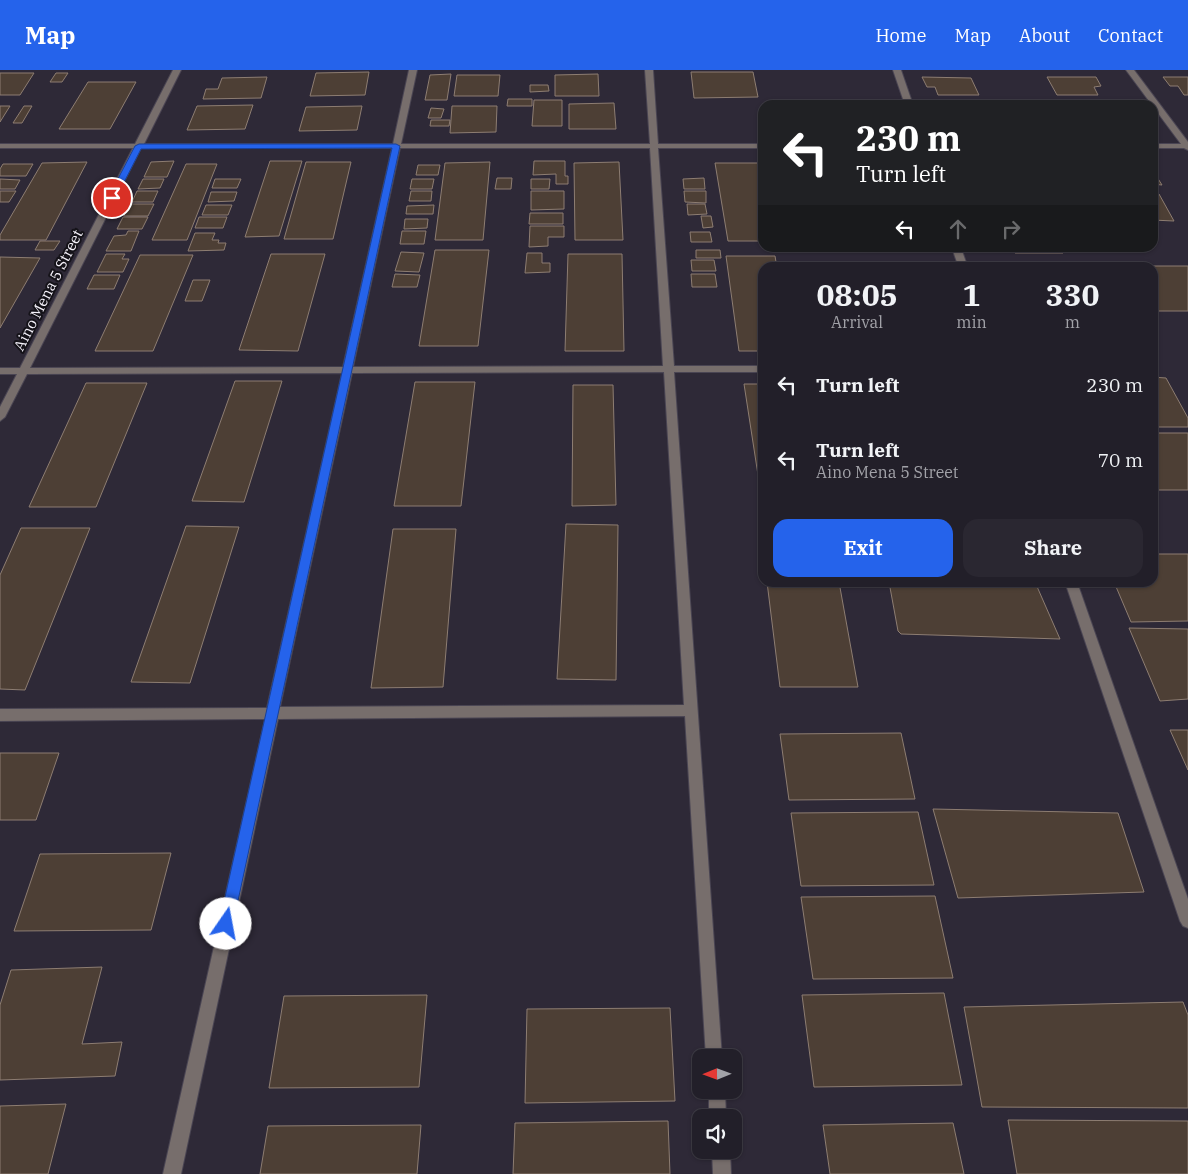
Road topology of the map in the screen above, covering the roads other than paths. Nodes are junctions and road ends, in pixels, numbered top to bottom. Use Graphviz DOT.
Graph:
graph roads {
  1 [pos="177,70"];
  2 [pos="413,70"];
  3 [pos="649,70"];
  4 [pos="897,70"];
  5 [pos="1130,70"];
  6 [pos="907,100"];
  7 [pos="1153,100"];
  8 [pos="1158,107"];
  9 [pos="0,146"];
  10 [pos="139,146"];
  11 [pos="396,146"];
  12 [pos="654,146"];
  13 [pos="758,146"];
  14 [pos="1158,146"];
  15 [pos="1188,147"];
  16 [pos="669,369"];
  17 [pos="758,369"];
  18 [pos="347,370"];
  19 [pos="0,371"];
  20 [pos="22,371"];
  21 [pos="0,416"];
  22 [pos="1073,587"];
  23 [pos="691,710"];
  24 [pos="272,713"];
  25 [pos="0,715"];
  26 [pos="1188,921"];
  27 [pos="713,1049"];
  28 [pos="721,1159"];
  29 [pos="172,1174"];
  30 [pos="722,1174"];
  1 -- 10 [label="street, Aino Mena 5 Street"];
  2 -- 11 [label="street"];
  3 -- 12 [label="street"];
  4 -- 6 [label="street"];
  5 -- 7 [label="street"];
  8 -- 15 [label="street"];
  9 -- 10 [label="street"];
  10 -- 11 [label="street"];
  10 -- 20 [label="street, Aino Mena 5 Street"];
  11 -- 12 [label="street"];
  11 -- 18 [label="street"];
  12 -- 13 [label="street"];
  12 -- 16 [label="street"];
  14 -- 15 [label="street"];
  16 -- 17 [label="street"];
  16 -- 18 [label="street"];
  16 -- 23 [label="street"];
  18 -- 20 [label="street"];
  18 -- 24 [label="street"];
  19 -- 20 [label="street"];
  20 -- 21 [label="street, Aino Mena 5 Street"];
  22 -- 26 [label="street"];
  23 -- 24 [label="street"];
  23 -- 27 [label="street"];
  24 -- 25 [label="street"];
  24 -- 29 [label="street"];
  28 -- 30 [label="street"];
}
